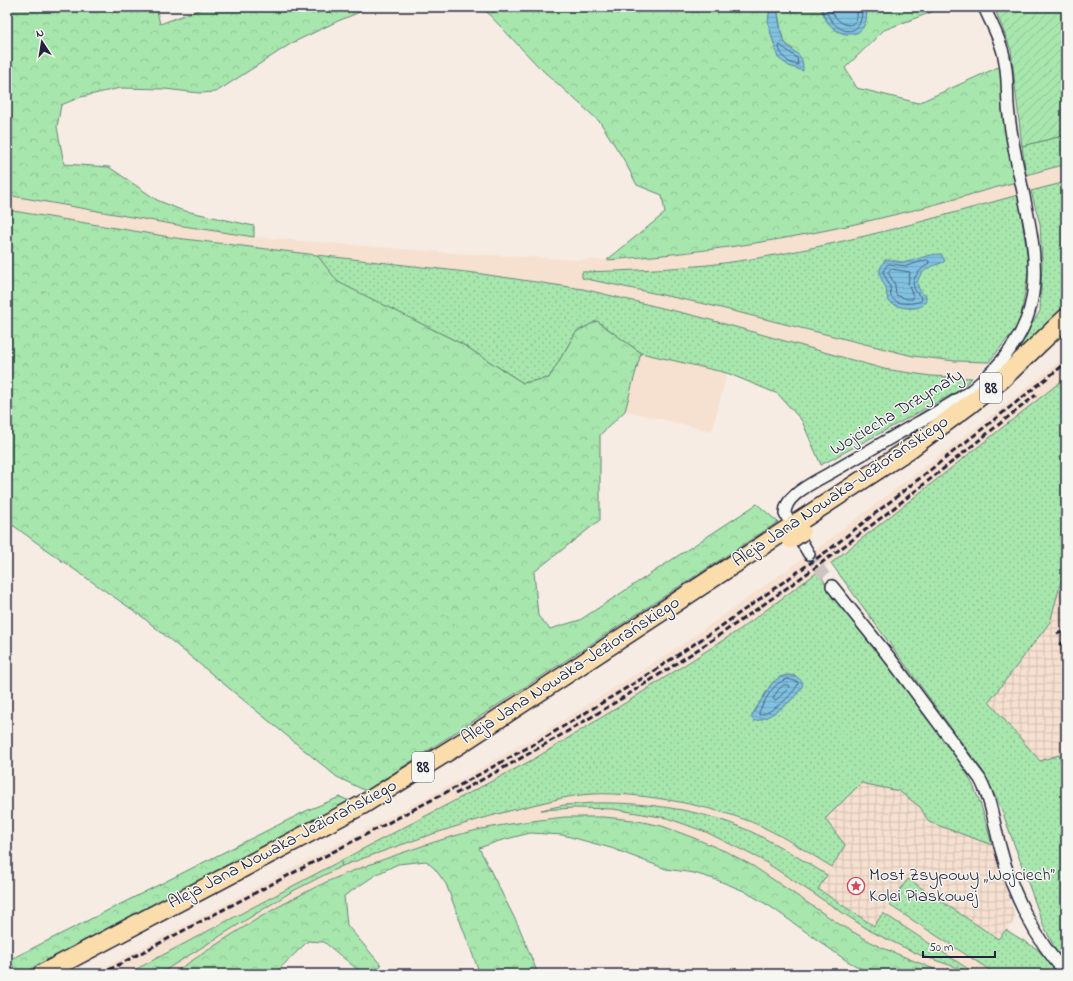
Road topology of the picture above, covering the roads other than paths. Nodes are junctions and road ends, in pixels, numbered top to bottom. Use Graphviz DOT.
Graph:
graph roads {
  1 [pos="984,7"];
  2 [pos="1066,318"];
  3 [pos="1066,333"];
  4 [pos="794,531"];
  5 [pos="809,554"];
  6 [pos="832,586"];
  7 [pos="1066,973"];
  8 [pos="42,974"];
  9 [pos="64,974"];
  1 -- 5 [label="street, Wojciecha Drzymały"];
  2 -- 4 [label="main road, Aleja Jana Nowaka-Jeziorańskiego / 88"];
  3 -- 4 [label="main road, Aleja Jana Nowaka-Jeziorańskiego / 88"];
  4 -- 8 [label="main road, Aleja Jana Nowaka-Jeziorańskiego / 88"];
  4 -- 9 [label="main road, Aleja Jana Nowaka-Jeziorańskiego / 88"];
  6 -- 7 [label="street"];
}
